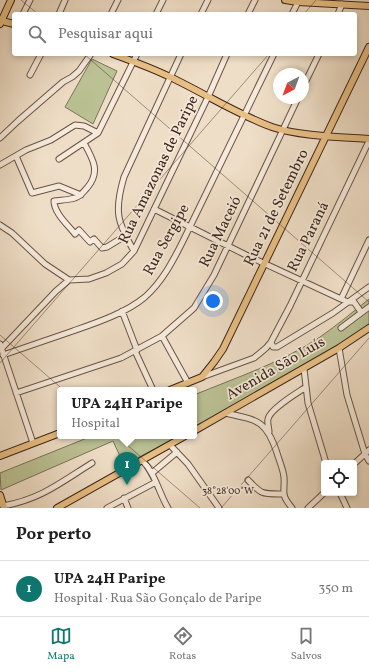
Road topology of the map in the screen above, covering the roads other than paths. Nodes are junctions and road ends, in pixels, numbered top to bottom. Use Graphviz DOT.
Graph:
graph roads {
  1 [pos="11,0"];
  2 [pos="30,0"];
  3 [pos="65,0"];
  4 [pos="118,0"];
  5 [pos="163,0"];
  6 [pos="208,0"];
  7 [pos="255,0"];
  8 [pos="286,0"];
  9 [pos="298,2"];
  10 [pos="342,4"];
  11 [pos="369,6"];
  12 [pos="24,12"];
  13 [pos="60,12"];
  14 [pos="112,12"];
  15 [pos="157,12"];
  16 [pos="202,12"];
  17 [pos="249,12"];
  18 [pos="293,12"];
  19 [pos="339,12"];
  20 [pos="1,22"];
  21 [pos="12,24"];
  22 [pos="369,46"];
  23 [pos="39,56"];
  24 [pos="90,56"];
  25 [pos="119,56"];
  26 [pos="136,56"];
  27 [pos="180,56"];
  28 [pos="226,56"];
  29 [pos="273,56"];
  30 [pos="318,56"];
  31 [pos="133,61"];
  32 [pos="30,75"];
  33 [pos="309,75"];
  34 [pos="170,77"];
  35 [pos="208,97"];
  36 [pos="295,104"];
  37 [pos="245,115"];
  38 [pos="282,129"];
  39 [pos="98,133"];
  40 [pos="327,135"];
  41 [pos="0,138"];
  42 [pos="369,140"];
  43 [pos="84,143"];
  44 [pos="16,156"];
  45 [pos="59,159"];
  46 [pos="0,165"];
  47 [pos="81,195"];
  48 [pos="154,209"];
  49 [pos="0,225"];
  50 [pos="190,227"];
  51 [pos="125,236"];
  52 [pos="369,240"];
  53 [pos="227,246"];
  54 [pos="134,251"];
  55 [pos="265,264"];
  56 [pos="69,280"];
  57 [pos="301,281"];
  58 [pos="369,286"];
  59 [pos="341,299"];
  60 [pos="348,302"];
  61 [pos="369,307"];
  62 [pos="122,311"];
  63 [pos="361,312"];
  64 [pos="341,328"];
  65 [pos="369,328"];
  66 [pos="162,336"];
  67 [pos="271,342"];
  68 [pos="1,346"];
  69 [pos="338,348"];
  70 [pos="136,351"];
  71 [pos="3,355"];
  72 [pos="304,369"];
  73 [pos="202,377"];
  74 [pos="188,383"];
  75 [pos="152,387"];
  76 [pos="178,387"];
  77 [pos="306,387"];
  78 [pos="16,392"];
  79 [pos="225,413"];
  80 [pos="197,429"];
  81 [pos="269,433"];
  82 [pos="57,434"];
  83 [pos="180,439"];
  84 [pos="33,443"];
  85 [pos="170,445"];
  86 [pos="177,452"];
  87 [pos="367,452"];
  88 [pos="0,456"];
  89 [pos="142,460"];
  90 [pos="325,460"];
  91 [pos="357,461"];
  92 [pos="369,461"];
  93 [pos="92,463"];
  94 [pos="152,473"];
  95 [pos="248,480"];
  96 [pos="156,482"];
  97 [pos="283,494"];
  98 [pos="0,495"];
  99 [pos="321,496"];
  100 [pos="341,496"];
  101 [pos="124,498"];
  102 [pos="62,506"];
  103 [pos="4,507"];
  104 [pos="57,508"];
  105 [pos="107,508"];
  106 [pos="128,508"];
  107 [pos="168,508"];
  108 [pos="219,508"];
  109 [pos="292,508"];
  110 [pos="308,508"];
  111 [pos="347,508"];
  1 -- 20 [label="main road"];
  2 -- 12 [label="street"];
  3 -- 13 [label="street"];
  4 -- 14 [label="street"];
  5 -- 15 [label="street"];
  6 -- 16 [label="street"];
  7 -- 17 [label="street"];
  8 -- 9 [label="main road"];
  9 -- 10 [label="main road"];
  9 -- 18 [label="street"];
  10 -- 11 [label="main road"];
  10 -- 19 [label="street"];
  20 -- 21 [label="main road"];
  22 -- 40 [label="main road, Rua 21 de Setembro"];
  23 -- 32 [label="street"];
  24 -- 41 [label="street"];
  25 -- 31 [label="main road"];
  26 -- 31 [label="street"];
  27 -- 34 [label="street"];
  28 -- 35 [label="street, Rua Amazonas de Paripe"];
  29 -- 37 [label="street, Rua Sergipe"];
  30 -- 33 [label="street"];
  31 -- 34 [label="main road"];
  31 -- 39 [label="street"];
  34 -- 35 [label="main road"];
  34 -- 51 [label="street"];
  35 -- 37 [label="main road"];
  35 -- 48 [label="street, Rua Amazonas de Paripe"];
  36 -- 38 [label="street, Rua Maceió"];
  37 -- 38 [label="main road"];
  37 -- 50 [label="street, Rua Sergipe"];
  38 -- 40 [label="main road"];
  38 -- 53 [label="street, Rua Maceió"];
  39 -- 43 [label="street"];
  39 -- 44 [label="street"];
  40 -- 42 [label="main road"];
  40 -- 55 [label="main road, Rua 21 de Setembro"];
  42 -- 57 [label="street, Rua Paraná"];
  43 -- 45 [label="street"];
  43 -- 47 [label="street"];
  44 -- 46 [label="street"];
  44 -- 47 [label="street"];
  47 -- 51 [label="street"];
  48 -- 50 [label="street"];
  48 -- 54 [label="street, Rua Amazonas de Paripe"];
  49 -- 56 [label="street"];
  50 -- 53 [label="street"];
  50 -- 62 [label="street, Rua Sergipe"];
  51 -- 54 [label="street"];
  52 -- 59 [label="street"];
  53 -- 55 [label="street"];
  53 -- 66 [label="street, Rua Maceió"];
  54 -- 56 [label="street, Rua Amazonas de Paripe"];
  55 -- 57 [label="street"];
  55 -- 73 [label="main road, Rua 21 de Setembro"];
  56 -- 68 [label="street"];
  57 -- 59 [label="street"];
  57 -- 67 [label="street, Rua Paraná"];
  58 -- 60 [label="street"];
  59 -- 60 [label="street"];
  60 -- 63 [label="street"];
  60 -- 67 [label="street"];
  61 -- 63 [label="street"];
  62 -- 70 [label="street"];
  62 -- 71 [label="street, Rua Sergipe"];
  63 -- 64 [label="street"];
  65 -- 69 [label="main road, Avenida São Luís"];
  66 -- 70 [label="street, Rua Maceió"];
  66 -- 74 [label="street"];
  67 -- 73 [label="street, Rua Paraná"];
  68 -- 71 [label="street"];
  69 -- 72 [label="main road, Avenida São Luís"];
  69 -- 87 [label="street"];
  70 -- 75 [label="street"];
  70 -- 78 [label="street, Rua Maceió"];
  71 -- 78 [label="street"];
  72 -- 77 [label="street"];
  72 -- 79 [label="main road, Avenida São Luís"];
  73 -- 74 [label="main road"];
  74 -- 76 [label="main road"];
  77 -- 81 [label="street"];
  77 -- 90 [label="street"];
  78 -- 84 [label="street"];
  79 -- 80 [label="main road, Avenida São Luís"];
  79 -- 81 [label="street"];
  81 -- 97 [label="street"];
  82 -- 84 [label="main road"];
  83 -- 85 [label="main road"];
  84 -- 88 [label="main road"];
  85 -- 86 [label="street"];
  85 -- 89 [label="main road"];
  86 -- 94 [label="street"];
  86 -- 108 [label="street"];
  87 -- 91 [label="street"];
  87 -- 92 [label="street"];
  89 -- 94 [label="street"];
  89 -- 102 [label="main road"];
  93 -- 103 [label="street"];
  94 -- 96 [label="street"];
  95 -- 97 [label="street"];
  96 -- 101 [label="street"];
  96 -- 107 [label="street"];
  97 -- 109 [label="street"];
  98 -- 103 [label="main road"];
  99 -- 110 [label="street"];
  100 -- 111 [label="street"];
  101 -- 105 [label="street"];
  101 -- 106 [label="street"];
  102 -- 104 [label="main road"];
}
